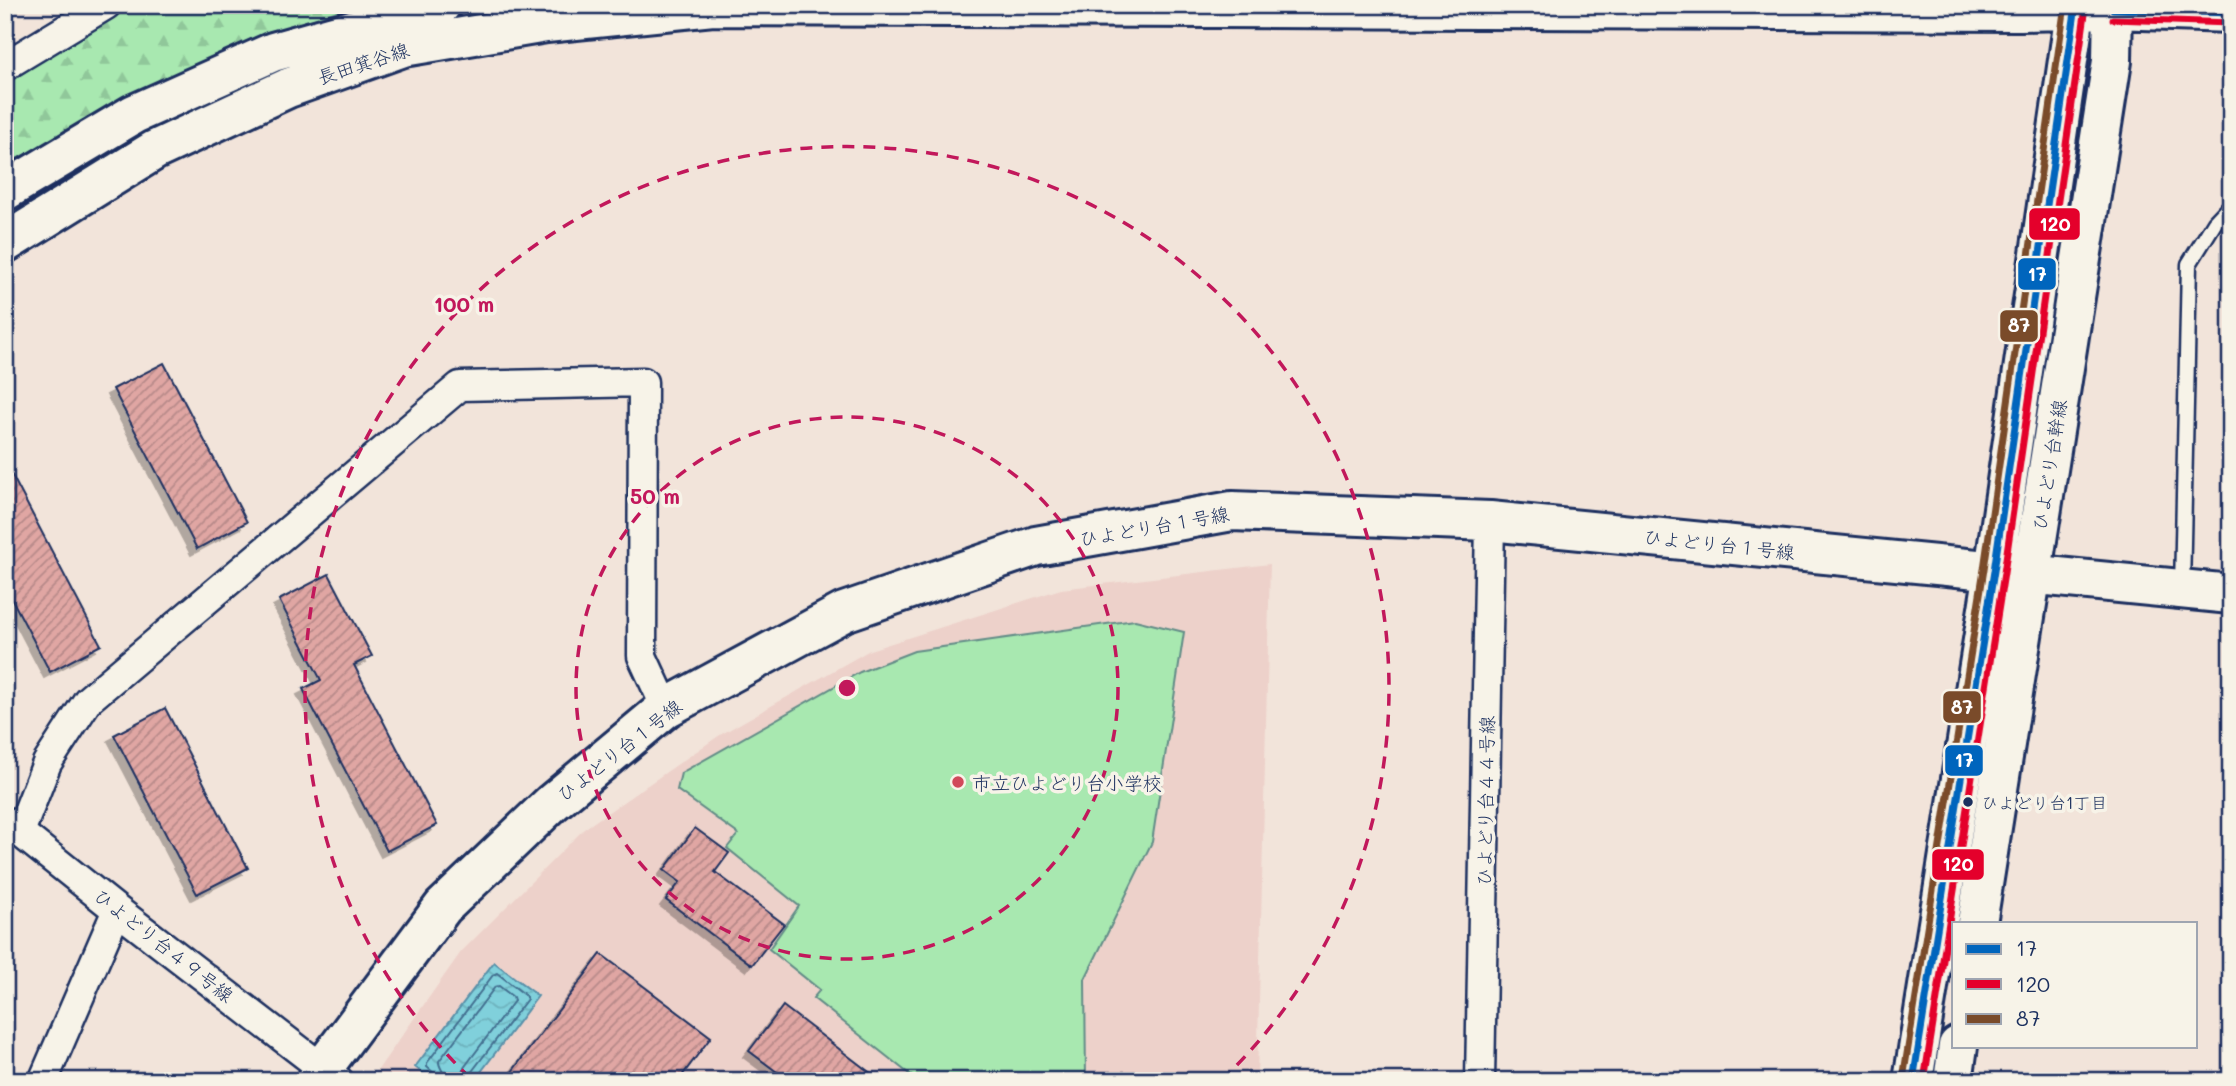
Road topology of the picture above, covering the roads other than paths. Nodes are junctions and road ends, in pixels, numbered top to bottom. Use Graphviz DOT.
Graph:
graph roads {
  1 [pos="106,5"];
  2 [pos="441,5"];
  3 [pos="2095,7"];
  4 [pos="2231,13"];
  5 [pos="5,66"];
  6 [pos="5,191"];
  7 [pos="2231,205"];
  8 [pos="5,243"];
  9 [pos="1490,521"];
  10 [pos="2012,573"];
  11 [pos="2182,589"];
  12 [pos="2231,594"];
  13 [pos="666,708"];
  14 [pos="13,826"];
  15 [pos="117,910"];
  16 [pos="1977,922"];
  17 [pos="1958,1048"];
  18 [pos="326,1077"];
  19 [pos="43,1081"];
  20 [pos="1480,1081"];
  21 [pos="1913,1081"];
  22 [pos="1953,1081"];
  1 -- 5 [label="street"];
  2 -- 6 [label="street, 長田箕谷線"];
  3 -- 4 [label="street, 長田箕谷線"];
  3 -- 8 [label="street, 長田箕谷線"];
  3 -- 10 [label="street, ひよどり台幹線"];
  7 -- 11 [label="lane"];
  9 -- 10 [label="street, ひよどり台１号線"];
  9 -- 13 [label="street, ひよどり台１号線"];
  9 -- 20 [label="street, ひよどり台４４号線"];
  10 -- 11 [label="street, ひよどり台１号線"];
  10 -- 16 [label="street, ひよどり台幹線"];
  10 -- 21 [label="street, ひよどり台幹線"];
  11 -- 12 [label="street, ひよどり台１号線"];
  13 -- 14 [label="street"];
  13 -- 18 [label="street, ひよどり台１号線"];
  14 -- 15 [label="street, ひよどり台４９号線"];
  15 -- 18 [label="street, ひよどり台４９号線"];
  15 -- 19 [label="street"];
  17 -- 22 [label="street"];
}
